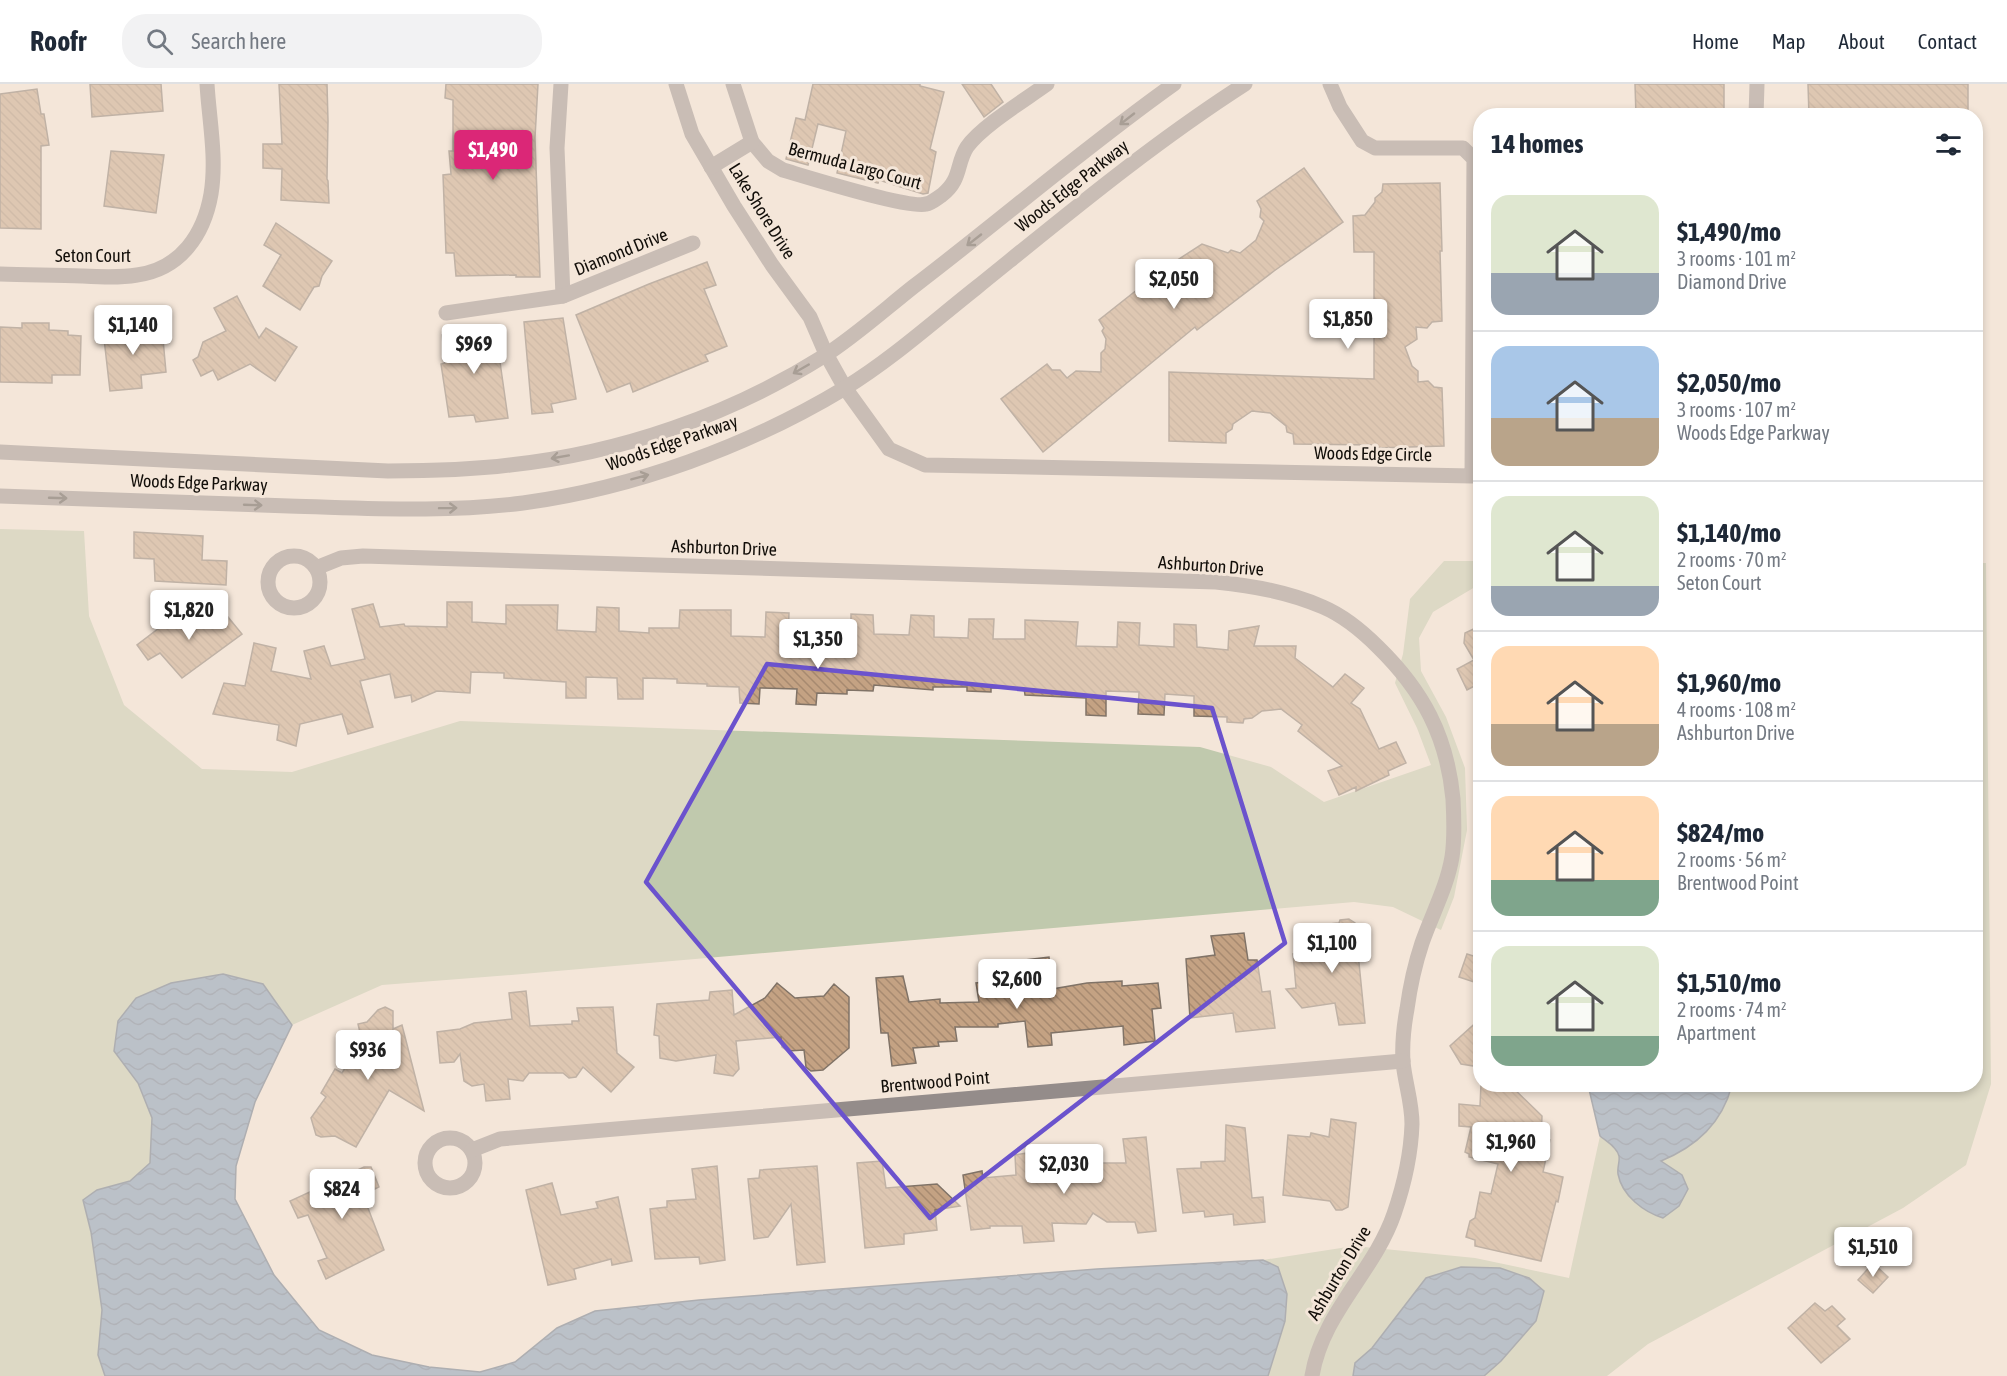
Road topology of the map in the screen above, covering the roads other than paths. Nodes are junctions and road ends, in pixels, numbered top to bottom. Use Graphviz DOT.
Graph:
graph roads {
  1 [pos="207,84"];
  2 [pos="561,84"];
  3 [pos="676,84"];
  4 [pos="733,84"];
  5 [pos="1047,84"];
  6 [pos="1174,84"];
  7 [pos="1245,84"];
  8 [pos="1330,84"];
  9 [pos="1757,84"];
  10 [pos="1756,108"];
  11 [pos="752,142"];
  12 [pos="1473,158"];
  13 [pos="711,167"];
  14 [pos="693,243"];
  15 [pos="0,274"];
  16 [pos="563,296"];
  17 [pos="446,313"];
  18 [pos="826,354"];
  19 [pos="845,388"];
  20 [pos="0,452"];
  21 [pos="1473,476"];
  22 [pos="0,496"];
  23 [pos="316,568"];
  24 [pos="1403,1062"];
  25 [pos="472,1150"];
  26 [pos="1312,1376"];
  1 -- 15 [label="street, Seton Court"];
  2 -- 16 [label="street, Diamond Drive"];
  3 -- 13 [label="street, Lake Shore Drive"];
  4 -- 11 [label="street, Bermuda Largo Court"];
  5 -- 11 [label="street, Bermuda Largo Court"];
  6 -- 18 [label="street, Woods Edge Parkway, one-way"];
  7 -- 19 [label="street, Woods Edge Parkway"];
  8 -- 12 [label="street, Woods Edge Circle"];
  9 -- 10 [label="street"];
  11 -- 13 [label="street"];
  13 -- 18 [label="street, Lake Shore Drive"];
  14 -- 16 [label="street, Diamond Drive"];
  16 -- 17 [label="street, Diamond Drive"];
  18 -- 19 [label="street, Woods Edge Circle"];
  18 -- 20 [label="street, Woods Edge Parkway, one-way"];
  19 -- 21 [label="street, Woods Edge Circle"];
  22 -- 19 [label="street, Woods Edge Parkway, one-way"];
  23 -- 24 [label="street, Ashburton Drive"];
  24 -- 25 [label="street, Brentwood Point"];
  24 -- 26 [label="street, Ashburton Drive"];
}
